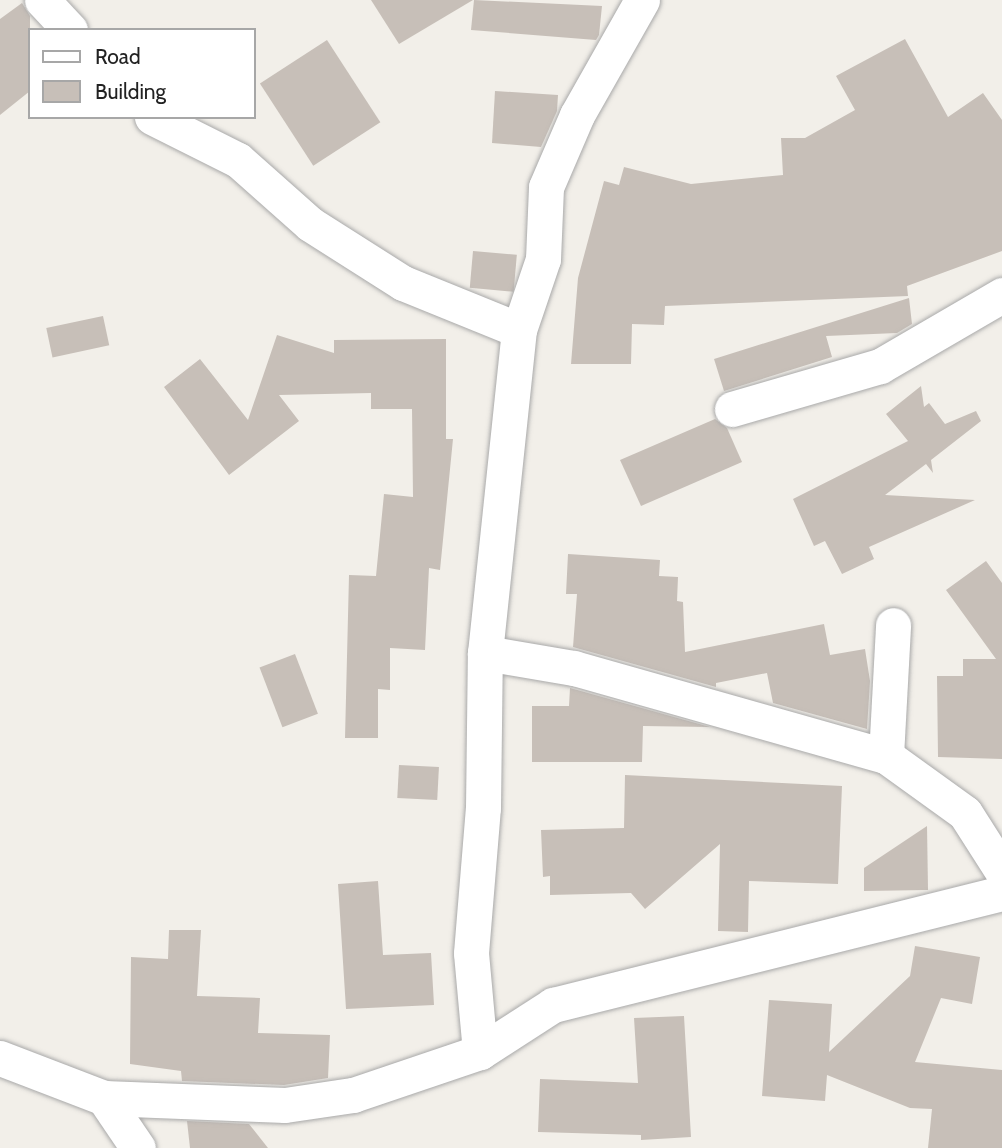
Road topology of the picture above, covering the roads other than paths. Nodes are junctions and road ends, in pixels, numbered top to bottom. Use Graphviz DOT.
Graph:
graph roads {
  1 [pos="42,0"];
  2 [pos="642,0"];
  3 [pos="68,28"];
  4 [pos="156,119"];
  5 [pos="1002,295"];
  6 [pos="519,330"];
  7 [pos="732,409"];
  8 [pos="893,625"];
  9 [pos="485,653"];
  10 [pos="886,756"];
  11 [pos="1002,871"];
  12 [pos="1002,893"];
  13 [pos="480,1052"];
  14 [pos="0,1058"];
  15 [pos="104,1098"];
  16 [pos="138,1148"];
  1 -- 3 [label="street"];
  2 -- 6 [label="street"];
  4 -- 6 [label="street"];
  5 -- 7 [label="street"];
  6 -- 9 [label="street"];
  8 -- 10 [label="street"];
  9 -- 10 [label="street"];
  9 -- 13 [label="street"];
  10 -- 11 [label="street"];
  12 -- 13 [label="street"];
  13 -- 15 [label="street"];
  14 -- 15 [label="street"];
  15 -- 16 [label="street"];
}
